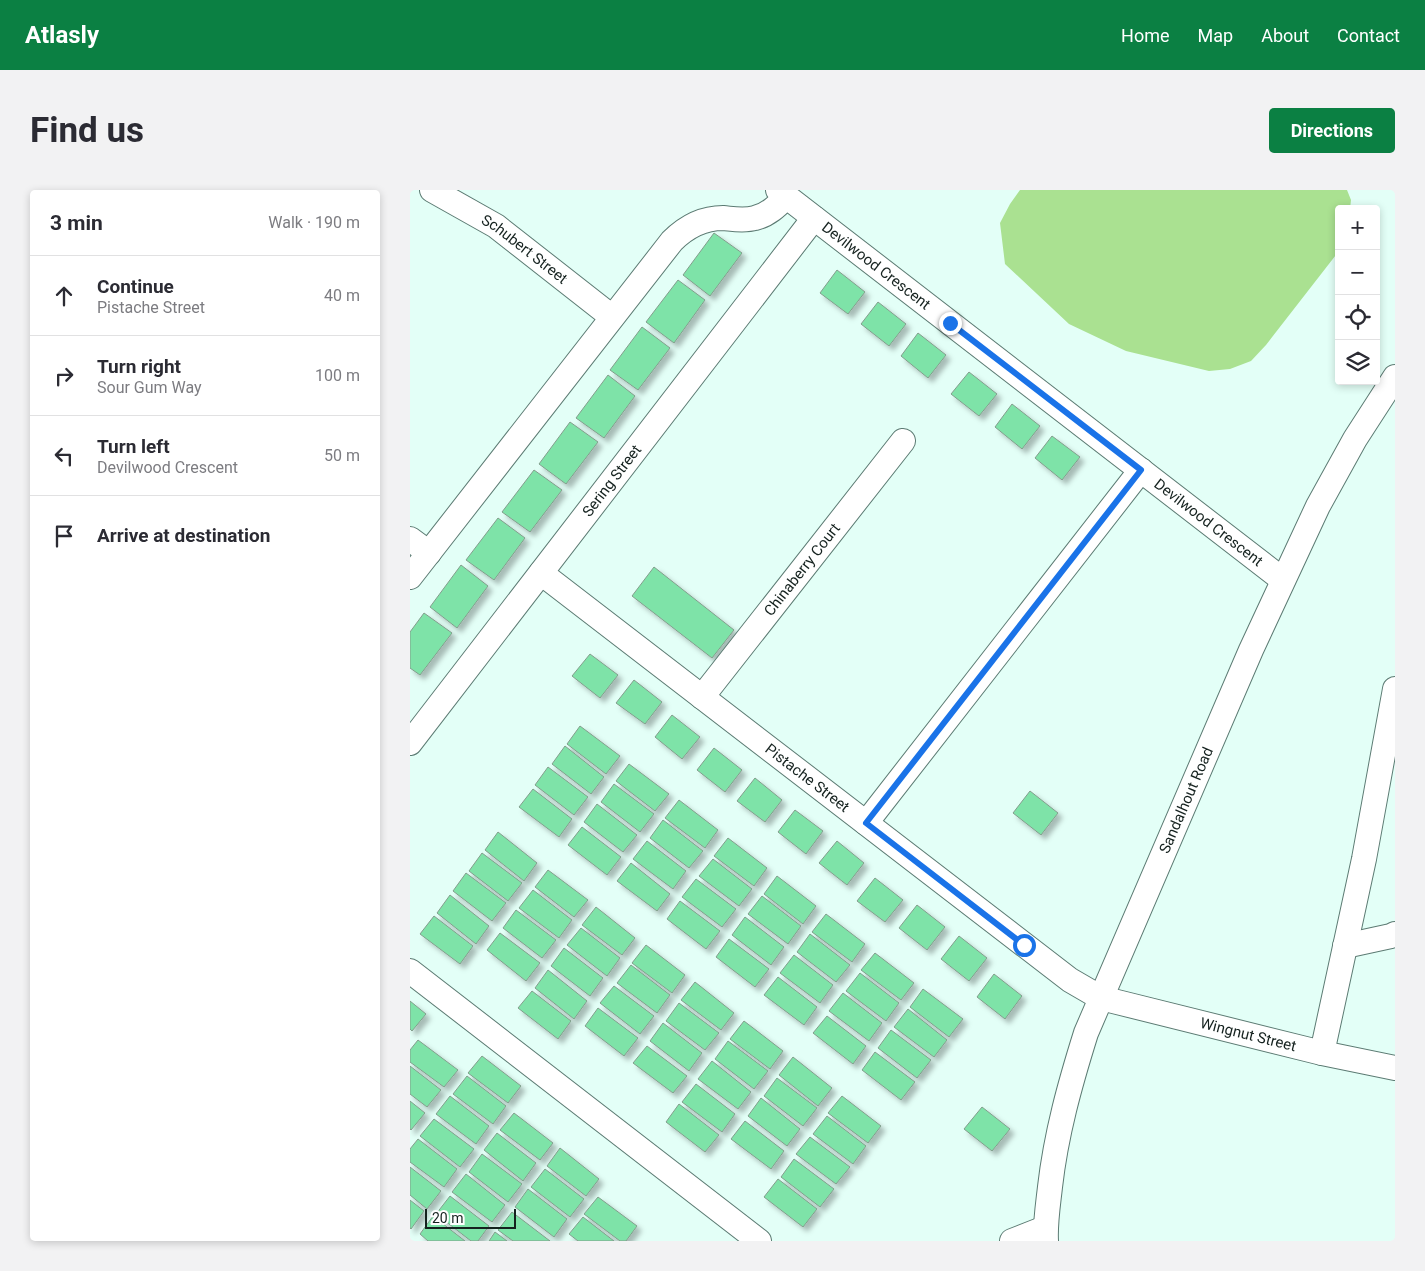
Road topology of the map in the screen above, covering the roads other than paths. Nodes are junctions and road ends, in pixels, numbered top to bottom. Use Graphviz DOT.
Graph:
graph roads {
  1 [pos="432,190"];
  2 [pos="782,193"];
  3 [pos="814,218"];
  4 [pos="612,317"];
  5 [pos="1394,381"];
  6 [pos="903,441"];
  7 [pos="1141,470"];
  8 [pos="419,546"];
  9 [pos="541,573"];
  10 [pos="410,577"];
  11 [pos="1283,580"];
  12 [pos="1395,690"];
  13 [pos="702,696"];
  14 [pos="410,743"];
  15 [pos="866,823"];
  16 [pos="1395,934"];
  17 [pos="1345,946"];
  18 [pos="410,971"];
  19 [pos="1101,998"];
  20 [pos="1322,1053"];
  21 [pos="1395,1068"];
  22 [pos="1045,1234"];
  23 [pos="759,1241"];
  24 [pos="1012,1241"];
  1 -- 4 [label="street, Schubert Street"];
  2 -- 3 [label="street, Devilwood Crescent"];
  2 -- 4 [label="street"];
  3 -- 7 [label="street, Devilwood Crescent"];
  3 -- 9 [label="street, Sering Street"];
  4 -- 8 [label="street"];
  5 -- 11 [label="street, Sandalhout Road"];
  6 -- 13 [label="street, Chinaberry Court"];
  7 -- 11 [label="street, Devilwood Crescent"];
  7 -- 15 [label="street"];
  8 -- 10 [label="street"];
  9 -- 13 [label="street, Pistache Street"];
  9 -- 14 [label="street, Sering Street"];
  11 -- 19 [label="street, Sandalhout Road"];
  12 -- 17 [label="street"];
  13 -- 15 [label="street, Pistache Street"];
  15 -- 19 [label="street, Pistache Street"];
  16 -- 17 [label="street"];
  17 -- 20 [label="street"];
  18 -- 23 [label="street"];
  19 -- 20 [label="street, Wingnut Street"];
  19 -- 22 [label="street, Sandalhout Road"];
  20 -- 21 [label="street, Wingnut Street"];
  22 -- 24 [label="street"];
}
